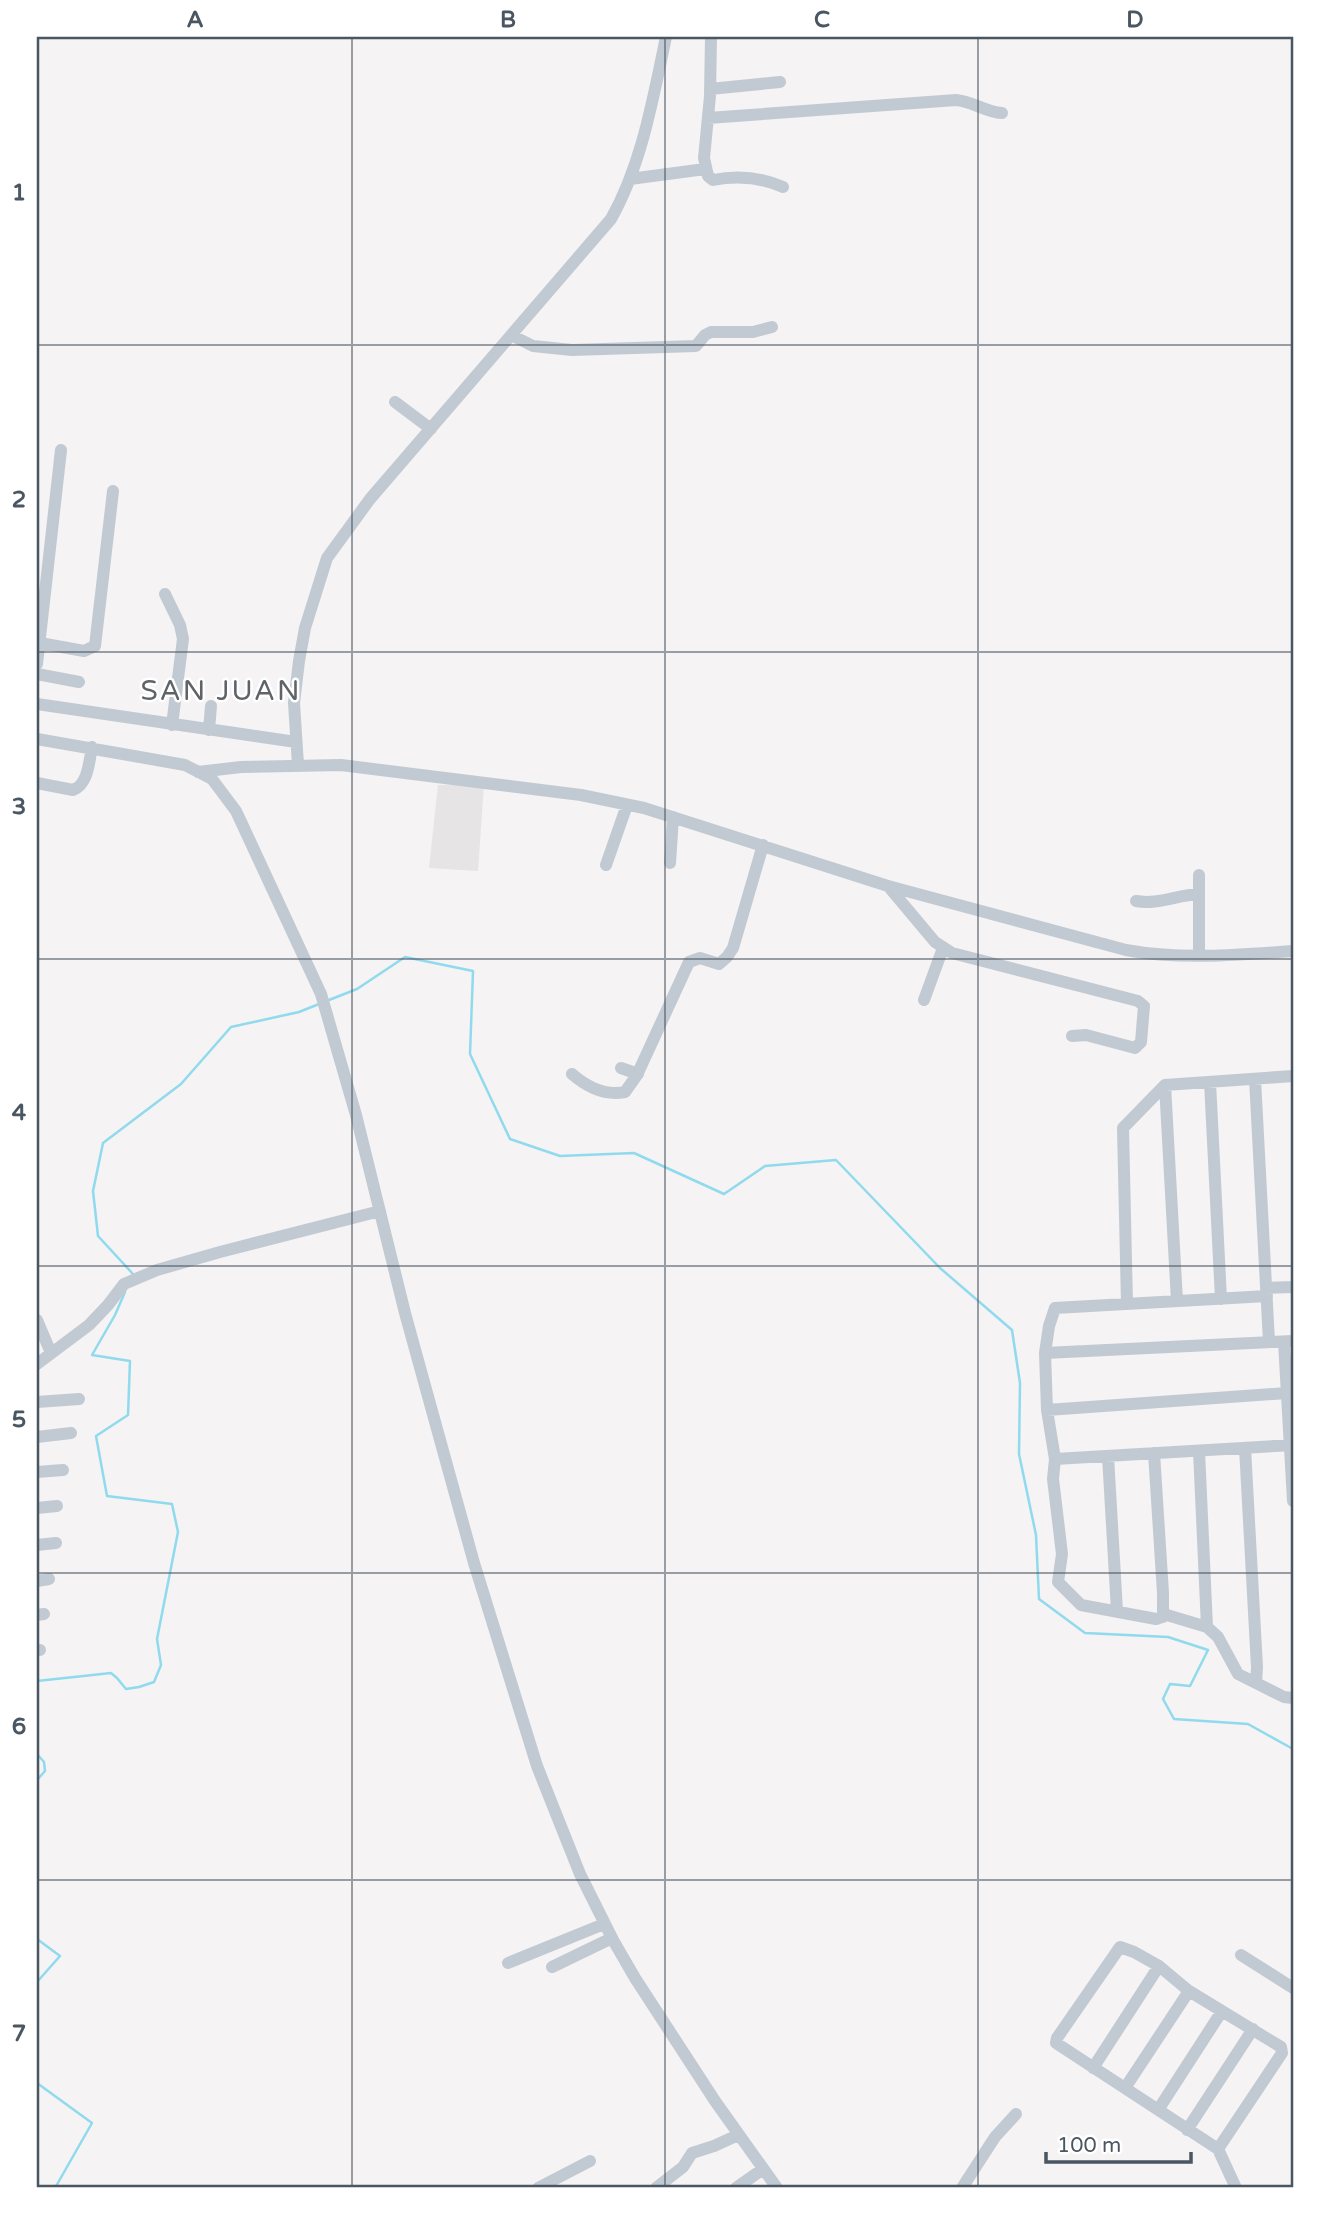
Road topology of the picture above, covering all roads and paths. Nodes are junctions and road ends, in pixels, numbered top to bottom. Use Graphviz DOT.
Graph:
graph roads {
  1 [pos="666,37"];
  2 [pos="711,37"];
  3 [pos="779,82"];
  4 [pos="710,89"];
  5 [pos="1002,113"];
  6 [pos="708,118"];
  7 [pos="705,169"];
  8 [pos="630,179"];
  9 [pos="783,187"];
  10 [pos="772,327"];
  11 [pos="511,335"];
  12 [pos="395,402"];
  13 [pos="431,429"];
  14 [pos="61,450"];
  15 [pos="113,491"];
  16 [pos="165,594"];
  17 [pos="40,643"];
  18 [pos="37,664"];
  19 [pos="37,674"];
  20 [pos="79,682"];
  21 [pos="37,704"];
  22 [pos="211,706"];
  23 [pos="172,725"];
  24 [pos="209,730"];
  25 [pos="37,738"];
  26 [pos="296,743"];
  27 [pos="92,747"];
  28 [pos="298,765"];
  29 [pos="198,772"];
  30 [pos="37,783"];
  31 [pos="627,805"];
  32 [pos="673,817"];
  33 [pos="764,845"];
  34 [pos="670,863"];
  35 [pos="606,865"];
  36 [pos="1199,875"];
  37 [pos="888,886"];
  38 [pos="1199,894"];
  39 [pos="1136,901"];
  40 [pos="943,948"];
  41 [pos="1293,951"];
  42 [pos="1199,955"];
  43 [pos="923,1000"];
  44 [pos="1072,1036"];
  45 [pos="621,1068"];
  46 [pos="572,1074"];
  47 [pos="638,1074"];
  48 [pos="1293,1076"];
  49 [pos="1255,1079"];
  50 [pos="1210,1082"];
  51 [pos="1165,1085"];
  52 [pos="380,1211"];
  53 [pos="1293,1287"];
  54 [pos="1267,1292"];
  55 [pos="1221,1299"];
  56 [pos="1177,1301"];
  57 [pos="1127,1304"];
  58 [pos="37,1320"];
  59 [pos="1269,1342"];
  60 [pos="1289,1342"];
  61 [pos="51,1353"];
  62 [pos="1045,1353"];
  63 [pos="37,1364"];
  64 [pos="1287,1393"];
  65 [pos="79,1399"];
  66 [pos="37,1402"];
  67 [pos="1047,1410"];
  68 [pos="71,1433"];
  69 [pos="37,1437"];
  70 [pos="1292,1445"];
  71 [pos="1245,1448"];
  72 [pos="1199,1451"];
  73 [pos="1154,1454"];
  74 [pos="1108,1456"];
  75 [pos="1055,1460"];
  76 [pos="63,1470"];
  77 [pos="37,1472"];
  78 [pos="1293,1501"];
  79 [pos="57,1506"];
  80 [pos="37,1508"];
  81 [pos="56,1543"];
  82 [pos="37,1545"];
  83 [pos="1117,1611"];
  84 [pos="1163,1617"];
  85 [pos="1207,1627"];
  86 [pos="1256,1683"];
  87 [pos="1293,1698"];
  88 [pos="604,1924"];
  89 [pos="612,1938"];
  90 [pos="1241,1955"];
  91 [pos="508,1963"];
  92 [pos="1159,1966"];
  93 [pos="552,1967"];
  94 [pos="1293,1988"];
  95 [pos="1189,1991"];
  96 [pos="1222,2011"];
  97 [pos="1253,2029"];
  98 [pos="1093,2068"];
  99 [pos="1125,2088"];
  100 [pos="1158,2110"];
  101 [pos="1016,2114"];
  102 [pos="1187,2130"];
  103 [pos="738,2135"];
  104 [pos="1218,2149"];
  105 [pos="590,2161"];
  106 [pos="763,2169"];
  107 [pos="538,2188"];
  108 [pos="656,2188"];
  109 [pos="736,2188"];
  110 [pos="777,2188"];
  111 [pos="962,2188"];
  112 [pos="1236,2188"];
  1 -- 8 [label="street"];
  2 -- 4 [label="street"];
  3 -- 4 [label="street"];
  4 -- 6 [label="street"];
  5 -- 6 [label="street"];
  6 -- 7 [label="street"];
  7 -- 8 [label="street"];
  7 -- 9 [label="street"];
  8 -- 11 [label="street"];
  10 -- 11 [label="street"];
  11 -- 13 [label="street"];
  12 -- 13 [label="street"];
  13 -- 26 [label="street"];
  14 -- 17 [label="street"];
  15 -- 17 [label="street"];
  16 -- 23 [label="street"];
  17 -- 18 [label="street"];
  19 -- 20 [label="street"];
  21 -- 23 [label="street"];
  22 -- 24 [label="street"];
  23 -- 24 [label="street"];
  24 -- 26 [label="street"];
  25 -- 27 [label="street"];
  26 -- 28 [label="street"];
  27 -- 29 [label="street"];
  27 -- 30 [label="street"];
  28 -- 29 [label="street"];
  28 -- 31 [label="street"];
  29 -- 52 [label="street"];
  31 -- 32 [label="street"];
  31 -- 35 [label="street"];
  32 -- 33 [label="street"];
  32 -- 34 [label="street"];
  33 -- 37 [label="street"];
  33 -- 47 [label="street"];
  36 -- 38 [label="street"];
  37 -- 40 [label="street"];
  37 -- 42 [label="street"];
  38 -- 39 [label="street"];
  38 -- 42 [label="street"];
  40 -- 43 [label="street"];
  40 -- 44 [label="street"];
  41 -- 42 [label="street"];
  45 -- 47 [label="street"];
  46 -- 47 [label="street"];
  48 -- 49 [label="street"];
  49 -- 50 [label="street"];
  49 -- 54 [label="street"];
  50 -- 51 [label="street"];
  50 -- 55 [label="street"];
  51 -- 56 [label="street"];
  51 -- 57 [label="street"];
  52 -- 61 [label="street"];
  52 -- 88 [label="street"];
  53 -- 54 [label="street"];
  54 -- 55 [label="street"];
  54 -- 59 [label="street"];
  55 -- 56 [label="street"];
  56 -- 57 [label="street"];
  57 -- 62 [label="street"];
  58 -- 61 [label="street"];
  59 -- 60 [label="street"];
  59 -- 62 [label="street"];
  60 -- 64 [label="street"];
  61 -- 63 [label="street"];
  62 -- 67 [label="street"];
  64 -- 67 [label="street"];
  64 -- 70 [label="street"];
  65 -- 66 [label="street"];
  67 -- 75 [label="street"];
  68 -- 69 [label="street"];
  70 -- 71 [label="street"];
  70 -- 78 [label="street"];
  71 -- 72 [label="street"];
  71 -- 86 [label="street"];
  72 -- 73 [label="street"];
  72 -- 85 [label="street"];
  73 -- 74 [label="street"];
  73 -- 84 [label="street"];
  74 -- 75 [label="street"];
  74 -- 83 [label="street"];
  75 -- 83 [label="street"];
  76 -- 77 [label="street"];
  79 -- 80 [label="street"];
  81 -- 82 [label="street"];
  83 -- 84 [label="street"];
  84 -- 85 [label="street"];
  85 -- 86 [label="street"];
  86 -- 87 [label="street"];
  88 -- 89 [label="street"];
  88 -- 91 [label="street"];
  89 -- 93 [label="street"];
  89 -- 103 [label="street"];
  90 -- 94 [label="street"];
  92 -- 95 [label="street"];
  92 -- 98 [label="street"];
  92 -- 98 [label="street"];
  95 -- 96 [label="street"];
  95 -- 99 [label="street"];
  96 -- 97 [label="street"];
  96 -- 100 [label="street"];
  97 -- 102 [label="street"];
  97 -- 104 [label="street"];
  98 -- 99 [label="street"];
  99 -- 100 [label="street"];
  100 -- 102 [label="street"];
  101 -- 111 [label="street"];
  102 -- 104 [label="street"];
  103 -- 106 [label="street"];
  103 -- 108 [label="street"];
  104 -- 112 [label="street"];
  105 -- 107 [label="street"];
  106 -- 109 [label="street"];
  106 -- 110 [label="street"];
}
